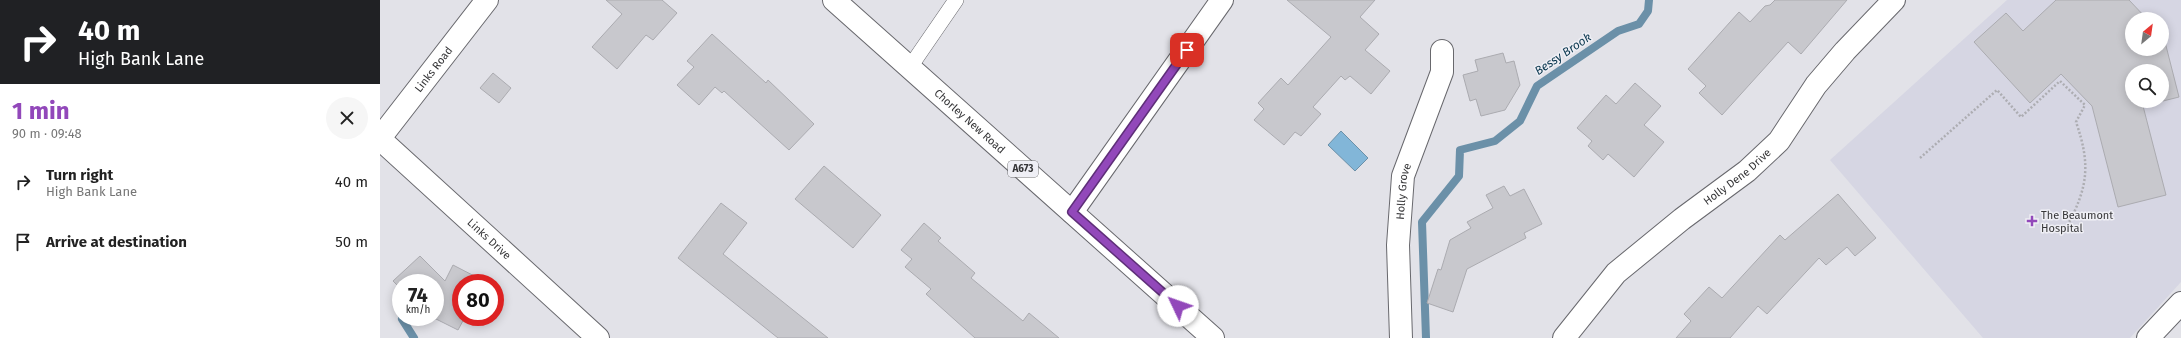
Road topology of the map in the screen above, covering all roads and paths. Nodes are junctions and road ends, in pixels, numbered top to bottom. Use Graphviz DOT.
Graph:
graph roads {
  1 [pos="487,0"];
  2 [pos="834,0"];
  3 [pos="956,0"];
  4 [pos="1222,0"];
  5 [pos="1894,0"];
  6 [pos="1442,46"];
  7 [pos="910,68"];
  8 [pos="380,139"];
  9 [pos="1920,158"];
  10 [pos="1072,212"];
  11 [pos="2066,228"];
  12 [pos="2181,303"];
  13 [pos="598,338"];
  14 [pos="1213,338"];
  15 [pos="1401,338"];
  16 [pos="1564,338"];
  17 [pos="2148,338"];
  1 -- 8 [label="main road, Links Road"];
  2 -- 7 [label="main road, Chorley New Road / A673"];
  3 -- 7 [label="lane"];
  4 -- 10 [label="main road"];
  5 -- 16 [label="main road, Holly Dene Drive"];
  6 -- 15 [label="main road, Holly Grove"];
  7 -- 10 [label="main road, Chorley New Road / A673"];
  8 -- 13 [label="main road, Links Drive"];
  9 -- 11 [label="path"];
  10 -- 14 [label="main road, Chorley New Road / A673"];
  12 -- 17 [label="main road"];
}
